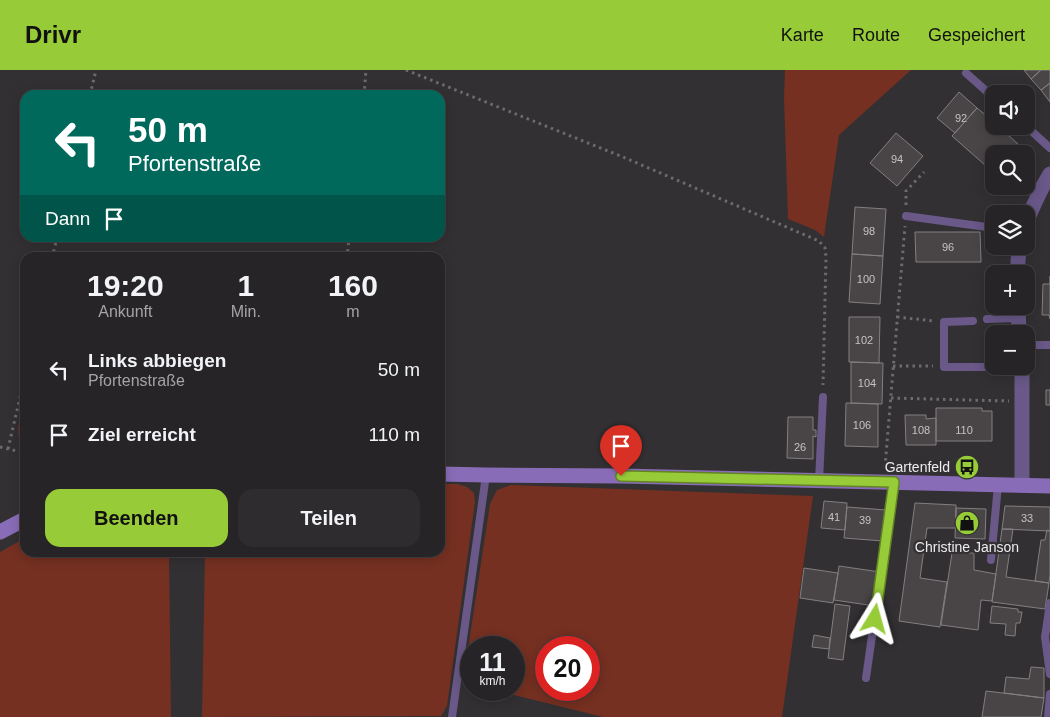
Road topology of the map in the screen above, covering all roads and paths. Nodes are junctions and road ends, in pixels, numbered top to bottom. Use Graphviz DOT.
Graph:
graph roads {
  1 [pos="96,70"];
  2 [pos="366,70"];
  3 [pos="406,70"];
  4 [pos="966,73"];
  5 [pos="91,90"];
  6 [pos="364,90"];
  7 [pos="985,90"];
  8 [pos="1035,134"];
  9 [pos="1050,148"];
  10 [pos="924,172"];
  11 [pos="1050,174"];
  12 [pos="1034,205"];
  13 [pos="906,216"];
  14 [pos="985,227"];
  15 [pos="1002,315"];
  16 [pos="897,317"];
  17 [pos="987,318"];
  18 [pos="973,321"];
  19 [pos="944,322"];
  20 [pos="1035,345"];
  21 [pos="1050,345"];
  22 [pos="893,366"];
  23 [pos="944,366"];
  24 [pos="985,367"];
  25 [pos="1022,375"];
  26 [pos="20,397"];
  27 [pos="823,397"];
  28 [pos="891,398"];
  29 [pos="1022,402"];
  30 [pos="0,448"];
  31 [pos="8,449"];
  32 [pos="20,452"];
  33 [pos="445,474"];
  34 [pos="486,475"];
  35 [pos="819,481"];
  36 [pos="889,482"];
  37 [pos="998,485"];
  38 [pos="1022,485"];
  39 [pos="1050,486"];
  40 [pos="20,522"];
  41 [pos="0,532"];
  42 [pos="991,560"];
  43 [pos="1050,603"];
  44 [pos="1050,674"];
  45 [pos="866,678"];
  46 [pos="1050,694"];
  47 [pos="452,717"];
  48 [pos="1048,717"];
  1 -- 5 [label="path"];
  2 -- 6 [label="path"];
  3 -- 27 [label="path"];
  4 -- 7 [label="lane"];
  8 -- 9 [label="lane"];
  10 -- 13 [label="path"];
  11 -- 12 [label="street"];
  13 -- 14 [label="lane"];
  13 -- 16 [label="path"];
  15 -- 17 [label="lane"];
  16 -- 19 [label="path"];
  16 -- 22 [label="path"];
  18 -- 19 [label="lane"];
  19 -- 23 [label="lane"];
  20 -- 21 [label="lane"];
  22 -- 23 [label="path"];
  22 -- 28 [label="path"];
  23 -- 24 [label="lane"];
  25 -- 29 [label="street"];
  26 -- 31 [label="path"];
  27 -- 35 [label="lane"];
  28 -- 29 [label="path"];
  28 -- 36 [label="path"];
  29 -- 38 [label="street"];
  30 -- 31 [label="path"];
  31 -- 32 [label="path"];
  33 -- 34 [label="street"];
  34 -- 35 [label="street"];
  34 -- 47 [label="lane"];
  35 -- 36 [label="street"];
  36 -- 37 [label="street"];
  36 -- 45 [label="lane"];
  37 -- 38 [label="street"];
  37 -- 42 [label="lane"];
  38 -- 39 [label="street"];
  40 -- 41 [label="street"];
  43 -- 44 [label="lane"];
  46 -- 48 [label="lane"];
}
